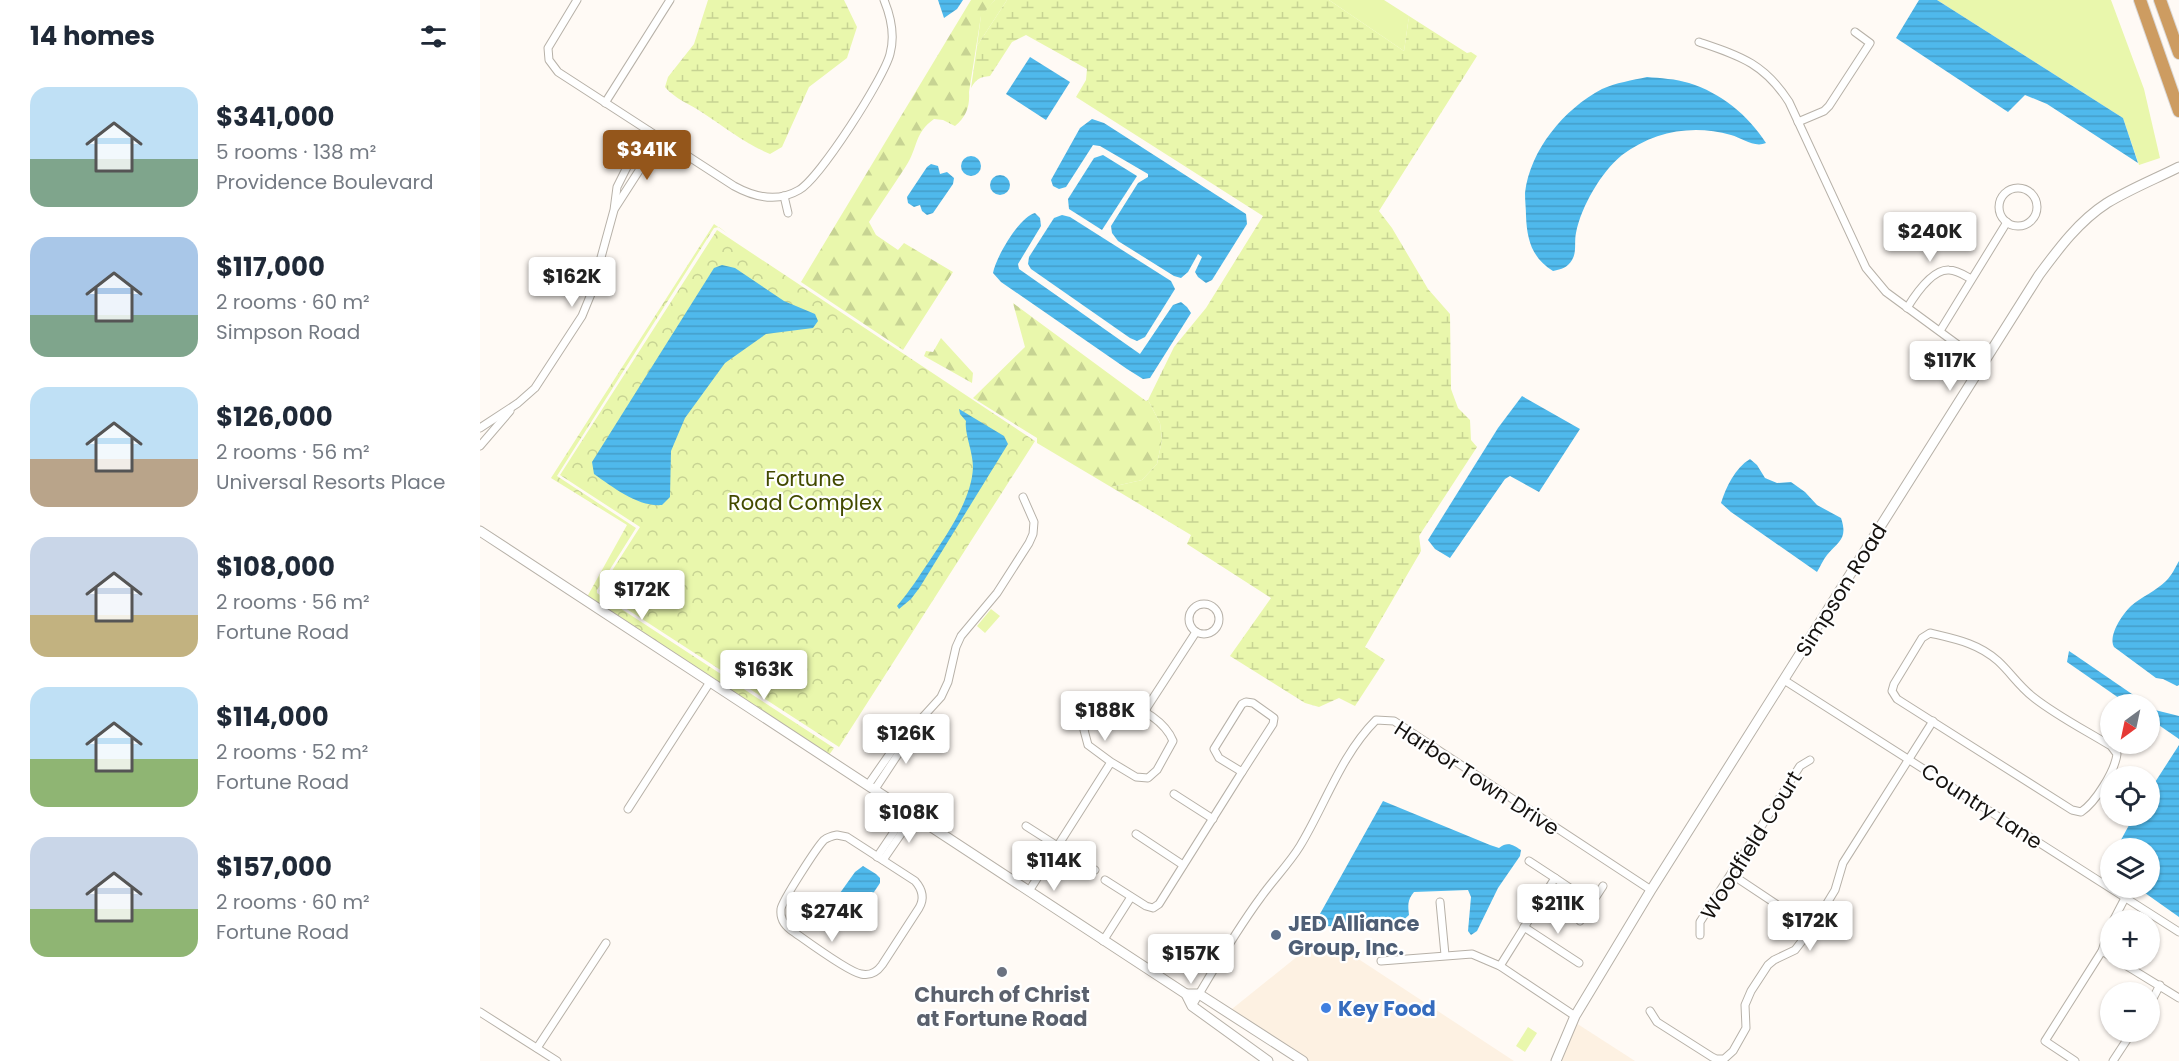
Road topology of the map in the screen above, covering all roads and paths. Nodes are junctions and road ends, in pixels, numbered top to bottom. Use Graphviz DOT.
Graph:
graph roads {
  1 [pos="577,0"];
  2 [pos="670,0"];
  3 [pos="884,0"];
  4 [pos="2140,0"];
  5 [pos="2160,0"];
  6 [pos="1855,32"];
  7 [pos="1699,42"];
  8 [pos="2179,53"];
  9 [pos="605,103"];
  10 [pos="2179,111"];
  11 [pos="1798,122"];
  12 [pos="649,131"];
  13 [pos="660,138"];
  14 [pos="2178,167"];
  15 [pos="784,196"];
  16 [pos="614,210"];
  17 [pos="788,213"];
  18 [pos="2007,222"];
  19 [pos="1971,279"];
  20 [pos="1907,308"];
  21 [pos="1940,331"];
  22 [pos="1984,364"];
  23 [pos="518,403"];
  24 [pos="480,428"];
  25 [pos="480,446"];
  26 [pos="1023,497"];
  27 [pos="480,531"];
  28 [pos="1196,632"];
  29 [pos="1784,680"];
  30 [pos="710,682"];
  31 [pos="1144,712"];
  32 [pos="1933,722"];
  33 [pos="1910,759"];
  34 [pos="1810,760"];
  35 [pos="1111,762"];
  36 [pos="1242,772"];
  37 [pos="872,787"];
  38 [pos="1174,794"];
  39 [pos="628,809"];
  40 [pos="911,813"];
  41 [pos="1213,819"];
  42 [pos="1026,826"];
  43 [pos="1136,834"];
  44 [pos="1058,846"];
  45 [pos="880,859"];
  46 [pos="1529,861"];
  47 [pos="1183,866"];
  48 [pos="1095,870"];
  49 [pos="1731,874"];
  50 [pos="1555,878"];
  51 [pos="1105,879"];
  52 [pos="2100,882"];
  53 [pos="1603,886"];
  54 [pos="1652,890"];
  55 [pos="1029,891"];
  56 [pos="1131,897"];
  57 [pos="2125,898"];
  58 [pos="1440,902"];
  59 [pos="1592,903"];
  60 [pos="2119,910"];
  61 [pos="1580,921"];
  62 [pos="1524,927"];
  63 [pos="1812,928"];
  64 [pos="2179,932"];
  65 [pos="1700,935"];
  66 [pos="1103,941"];
  67 [pos="606,943"];
  68 [pos="2100,954"];
  69 [pos="1445,955"];
  70 [pos="1381,961"];
  71 [pos="1579,963"];
  72 [pos="1500,966"];
  73 [pos="2134,970"];
  74 [pos="2155,982"];
  75 [pos="2160,985"];
  76 [pos="1186,994"];
  77 [pos="1199,994"];
  78 [pos="2179,998"];
  79 [pos="1192,1006"];
  80 [pos="1650,1011"];
  81 [pos="480,1012"];
  82 [pos="1575,1016"];
  83 [pos="2125,1042"];
  84 [pos="537,1048"];
  85 [pos="557,1061"];
  86 [pos="1268,1061"];
  87 [pos="1303,1061"];
  88 [pos="1556,1061"];
  89 [pos="2075,1061"];
  90 [pos="2113,1061"];
  1 -- 9 [label="street"];
  2 -- 9 [label="street"];
  3 -- 15 [label="street"];
  4 -- 10 [label="highway"];
  5 -- 8 [label="highway"];
  6 -- 11 [label="street"];
  7 -- 11 [label="street"];
  9 -- 12 [label="street"];
  11 -- 20 [label="street"];
  12 -- 13 [label="street"];
  12 -- 16 [label="street"];
  13 -- 15 [label="street"];
  13 -- 16 [label="street"];
  14 -- 22 [label="main road, Simpson Road"];
  15 -- 17 [label="street"];
  16 -- 23 [label="street"];
  18 -- 18 [label="street"];
  18 -- 19 [label="street"];
  19 -- 20 [label="street"];
  19 -- 21 [label="street"];
  20 -- 21 [label="street"];
  21 -- 22 [label="street"];
  22 -- 29 [label="main road, Simpson Road"];
  23 -- 24 [label="street"];
  23 -- 25 [label="street"];
  26 -- 37 [label="street"];
  27 -- 30 [label="main road"];
  28 -- 28 [label="street"];
  28 -- 31 [label="street"];
  29 -- 33 [label="street, Country Lane"];
  29 -- 54 [label="main road, Simpson Road"];
  30 -- 37 [label="main road"];
  30 -- 39 [label="street"];
  31 -- 35 [label="street"];
  31 -- 35 [label="street"];
  32 -- 32 [label="street"];
  32 -- 33 [label="street"];
  33 -- 52 [label="street, Country Lane"];
  33 -- 63 [label="street"];
  34 -- 49 [label="street, Woodfield Court"];
  35 -- 44 [label="street"];
  36 -- 36 [label="street"];
  36 -- 41 [label="street"];
  37 -- 40 [label="main road"];
  38 -- 41 [label="street"];
  40 -- 45 [label="street"];
  40 -- 55 [label="main road"];
  41 -- 47 [label="street"];
  42 -- 44 [label="street"];
  43 -- 47 [label="street"];
  44 -- 48 [label="street"];
  44 -- 55 [label="street"];
  45 -- 45 [label="street"];
  46 -- 50 [label="street"];
  47 -- 56 [label="street"];
  49 -- 63 [label="street"];
  49 -- 65 [label="street, Woodfield Court"];
  50 -- 59 [label="street"];
  50 -- 62 [label="street"];
  51 -- 56 [label="street"];
  53 -- 59 [label="street"];
  54 -- 77 [label="street, Harbor Town Drive"];
  54 -- 82 [label="main road, Simpson Road"];
  55 -- 66 [label="main road"];
  56 -- 66 [label="street"];
  57 -- 60 [label="street"];
  57 -- 64 [label="street, Country Lane"];
  58 -- 69 [label="street"];
  59 -- 61 [label="street"];
  62 -- 71 [label="street"];
  62 -- 72 [label="street"];
  63 -- 80 [label="street"];
  66 -- 76 [label="main road"];
  67 -- 84 [label="street"];
  68 -- 89 [label="street"];
  69 -- 70 [label="street"];
  69 -- 72 [label="street"];
  72 -- 82 [label="street"];
  73 -- 74 [label="street"];
  75 -- 78 [label="street"];
  76 -- 77 [label="main road"];
  76 -- 79 [label="main road"];
  77 -- 79 [label="street, Harbor Town Drive"];
  77 -- 87 [label="main road"];
  79 -- 86 [label="main road"];
  81 -- 84 [label="street"];
  82 -- 88 [label="main road, Simpson Road"];
  83 -- 90 [label="street"];
  84 -- 85 [label="street"];
}
